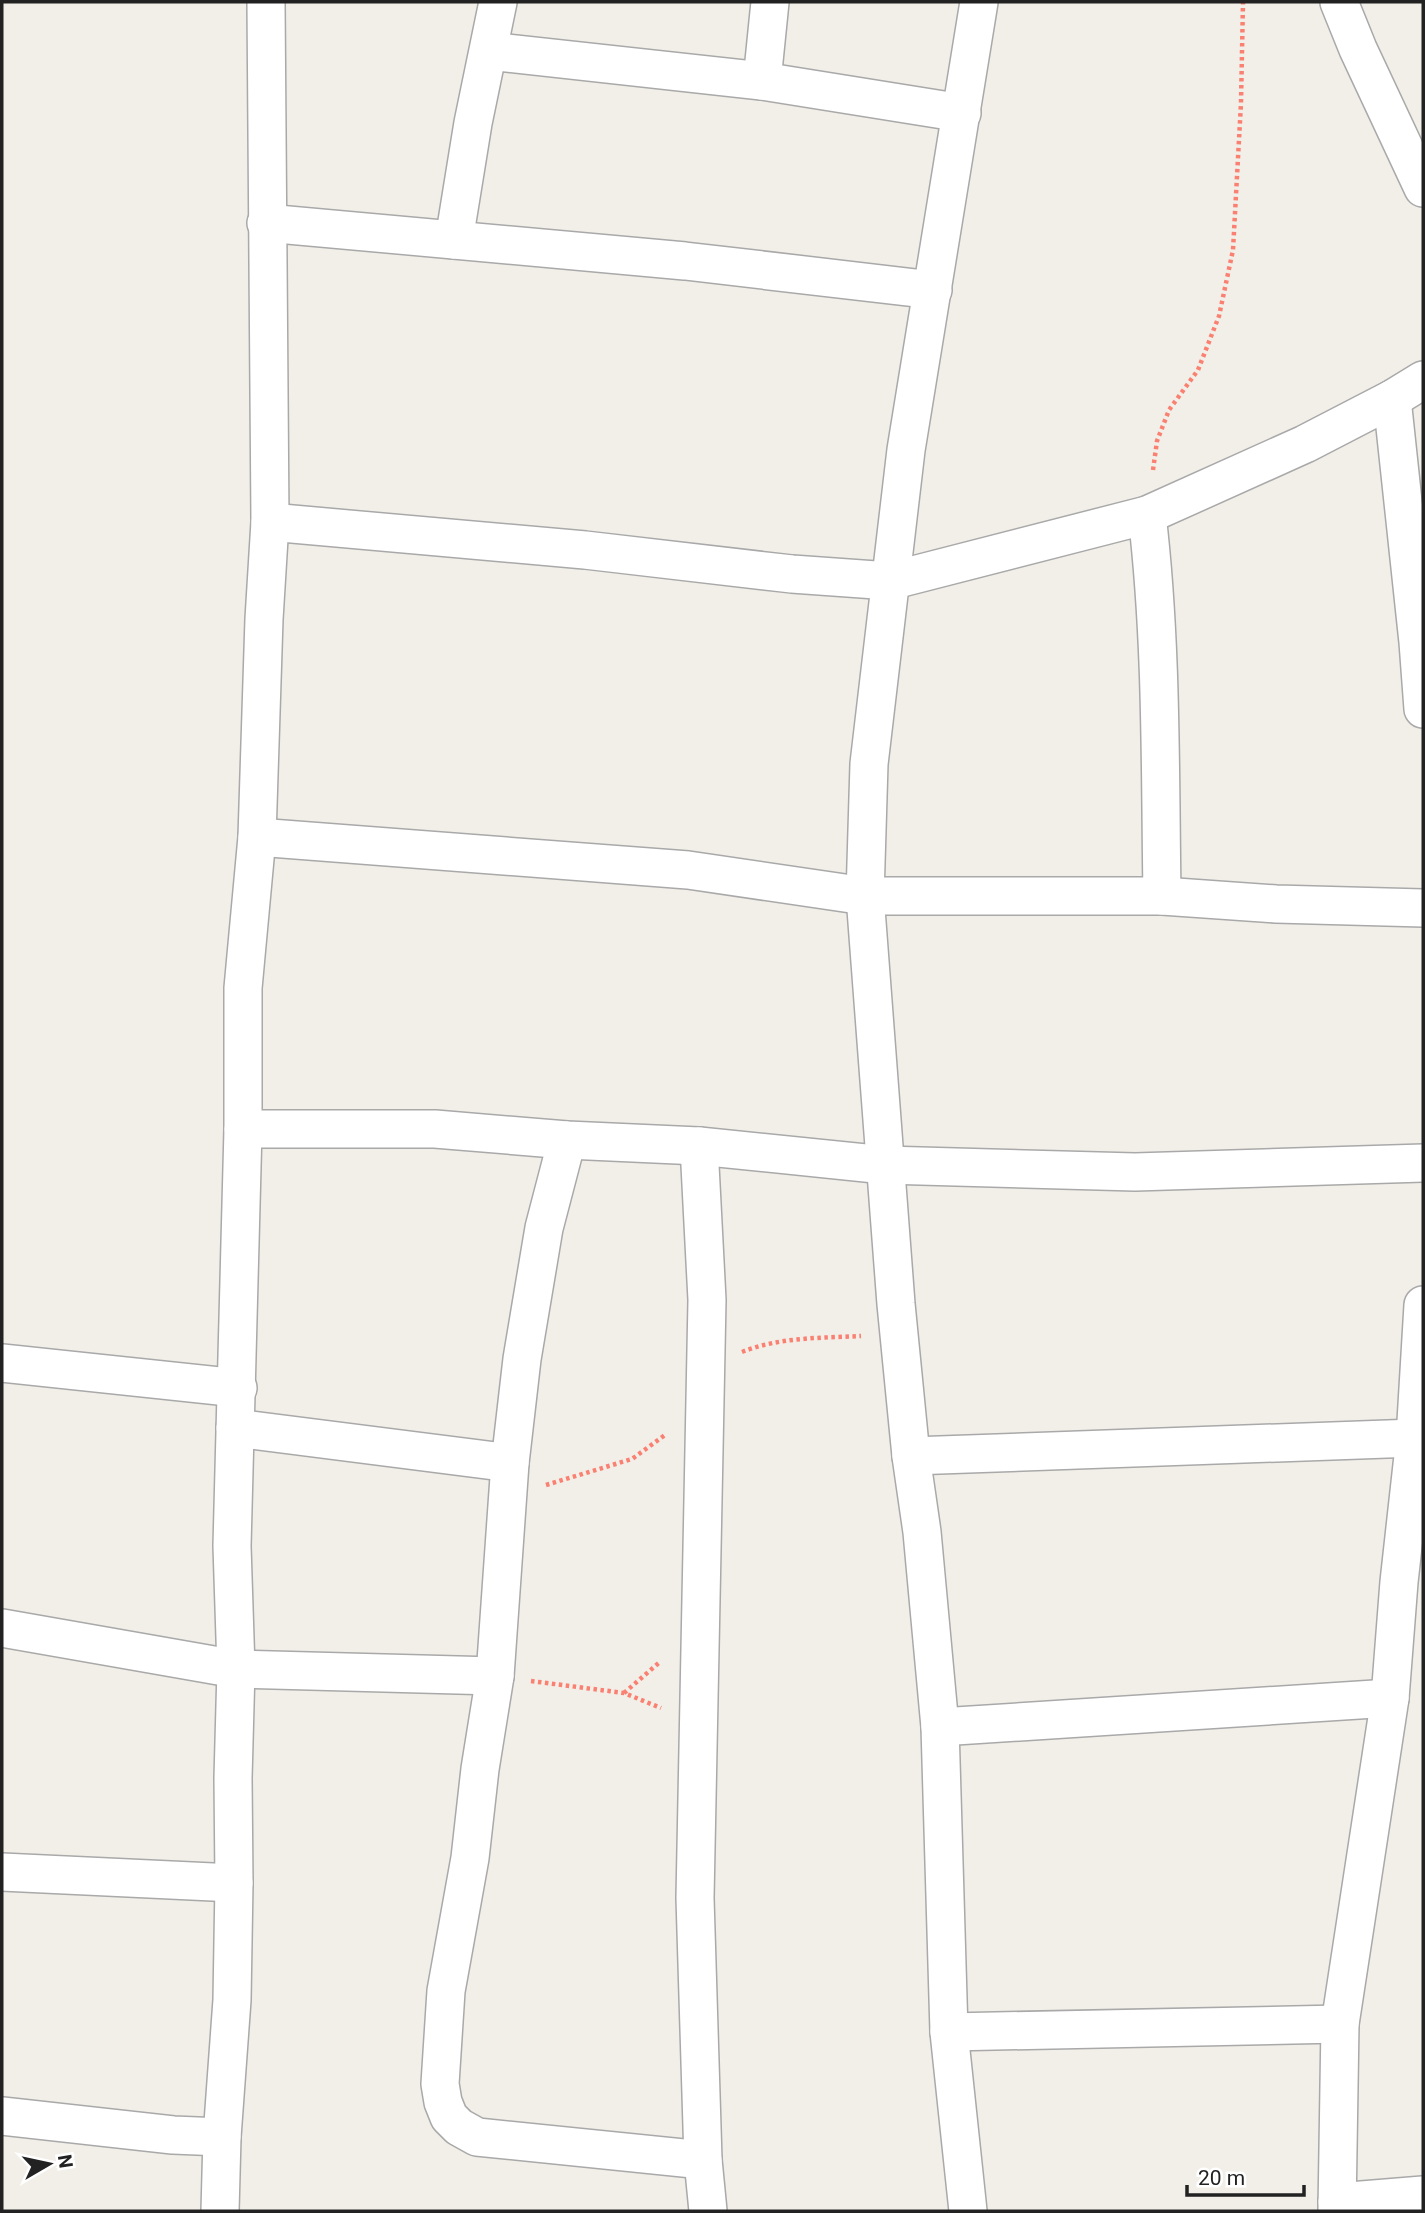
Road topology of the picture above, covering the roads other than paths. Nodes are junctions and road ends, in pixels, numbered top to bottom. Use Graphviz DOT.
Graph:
graph roads {
  1 [pos="266,2"];
  2 [pos="498,2"];
  3 [pos="770,2"];
  4 [pos="979,2"];
  5 [pos="1339,2"];
  6 [pos="489,51"];
  7 [pos="762,81"];
  8 [pos="962,113"];
  9 [pos="1423,187"];
  10 [pos="266,223"];
  11 [pos="454,240"];
  12 [pos="933,290"];
  13 [pos="1423,380"];
  14 [pos="1391,399"];
  15 [pos="1147,515"];
  16 [pos="270,522"];
  17 [pos="890,581"];
  18 [pos="1423,709"];
  19 [pos="257,837"];
  20 [pos="865,896"];
  21 [pos="1161,896"];
  22 [pos="1423,908"];
  23 [pos="243,1129"];
  24 [pos="567,1140"];
  25 [pos="699,1146"];
  26 [pos="1423,1163"];
  27 [pos="885,1165"];
  28 [pos="1423,1305"];
  29 [pos="2,1363"];
  30 [pos="238,1388"];
  31 [pos="235,1428"];
  32 [pos="1415,1438"];
  33 [pos="911,1456"];
  34 [pos="510,1463"];
  35 [pos="2,1628"];
  36 [pos="236,1670"];
  37 [pos="495,1676"];
  38 [pos="1390,1698"];
  39 [pos="940,1727"];
  40 [pos="2,1872"];
  41 [pos="234,1883"];
  42 [pos="1340,2024"];
  43 [pos="949,2032"];
  44 [pos="2,2116"];
  45 [pos="222,2137"];
  46 [pos="704,2160"];
  47 [pos="1423,2195"];
  48 [pos="1337,2207"];
  49 [pos="220,2211"];
  50 [pos="708,2211"];
  51 [pos="968,2211"];
  1 -- 10 [label="street"];
  2 -- 6 [label="street"];
  3 -- 7 [label="street"];
  4 -- 8 [label="street"];
  5 -- 9 [label="street"];
  6 -- 7 [label="street"];
  6 -- 11 [label="street"];
  7 -- 8 [label="street"];
  8 -- 12 [label="street"];
  10 -- 11 [label="street"];
  10 -- 16 [label="street"];
  11 -- 12 [label="street"];
  12 -- 17 [label="street"];
  13 -- 14 [label="street"];
  14 -- 15 [label="street"];
  14 -- 18 [label="street"];
  15 -- 17 [label="street"];
  15 -- 21 [label="street"];
  16 -- 17 [label="street"];
  16 -- 19 [label="street"];
  17 -- 20 [label="street"];
  19 -- 20 [label="street"];
  19 -- 23 [label="street"];
  20 -- 21 [label="street"];
  20 -- 27 [label="street"];
  21 -- 22 [label="street"];
  23 -- 24 [label="street"];
  23 -- 30 [label="street"];
  24 -- 25 [label="street"];
  24 -- 34 [label="street"];
  25 -- 27 [label="street"];
  25 -- 46 [label="street"];
  26 -- 27 [label="street"];
  27 -- 33 [label="street"];
  28 -- 32 [label="street"];
  29 -- 30 [label="street"];
  30 -- 31 [label="street"];
  31 -- 34 [label="street"];
  31 -- 36 [label="street"];
  32 -- 33 [label="street"];
  32 -- 38 [label="street"];
  33 -- 39 [label="street"];
  34 -- 37 [label="street"];
  35 -- 36 [label="street"];
  36 -- 37 [label="street"];
  36 -- 41 [label="street"];
  37 -- 46 [label="street"];
  38 -- 39 [label="street"];
  38 -- 42 [label="street"];
  39 -- 43 [label="street"];
  40 -- 41 [label="street"];
  41 -- 45 [label="street"];
  42 -- 43 [label="street"];
  42 -- 48 [label="street"];
  43 -- 51 [label="street"];
  44 -- 45 [label="street"];
  45 -- 49 [label="street"];
  46 -- 50 [label="street"];
  47 -- 48 [label="street"];
}
